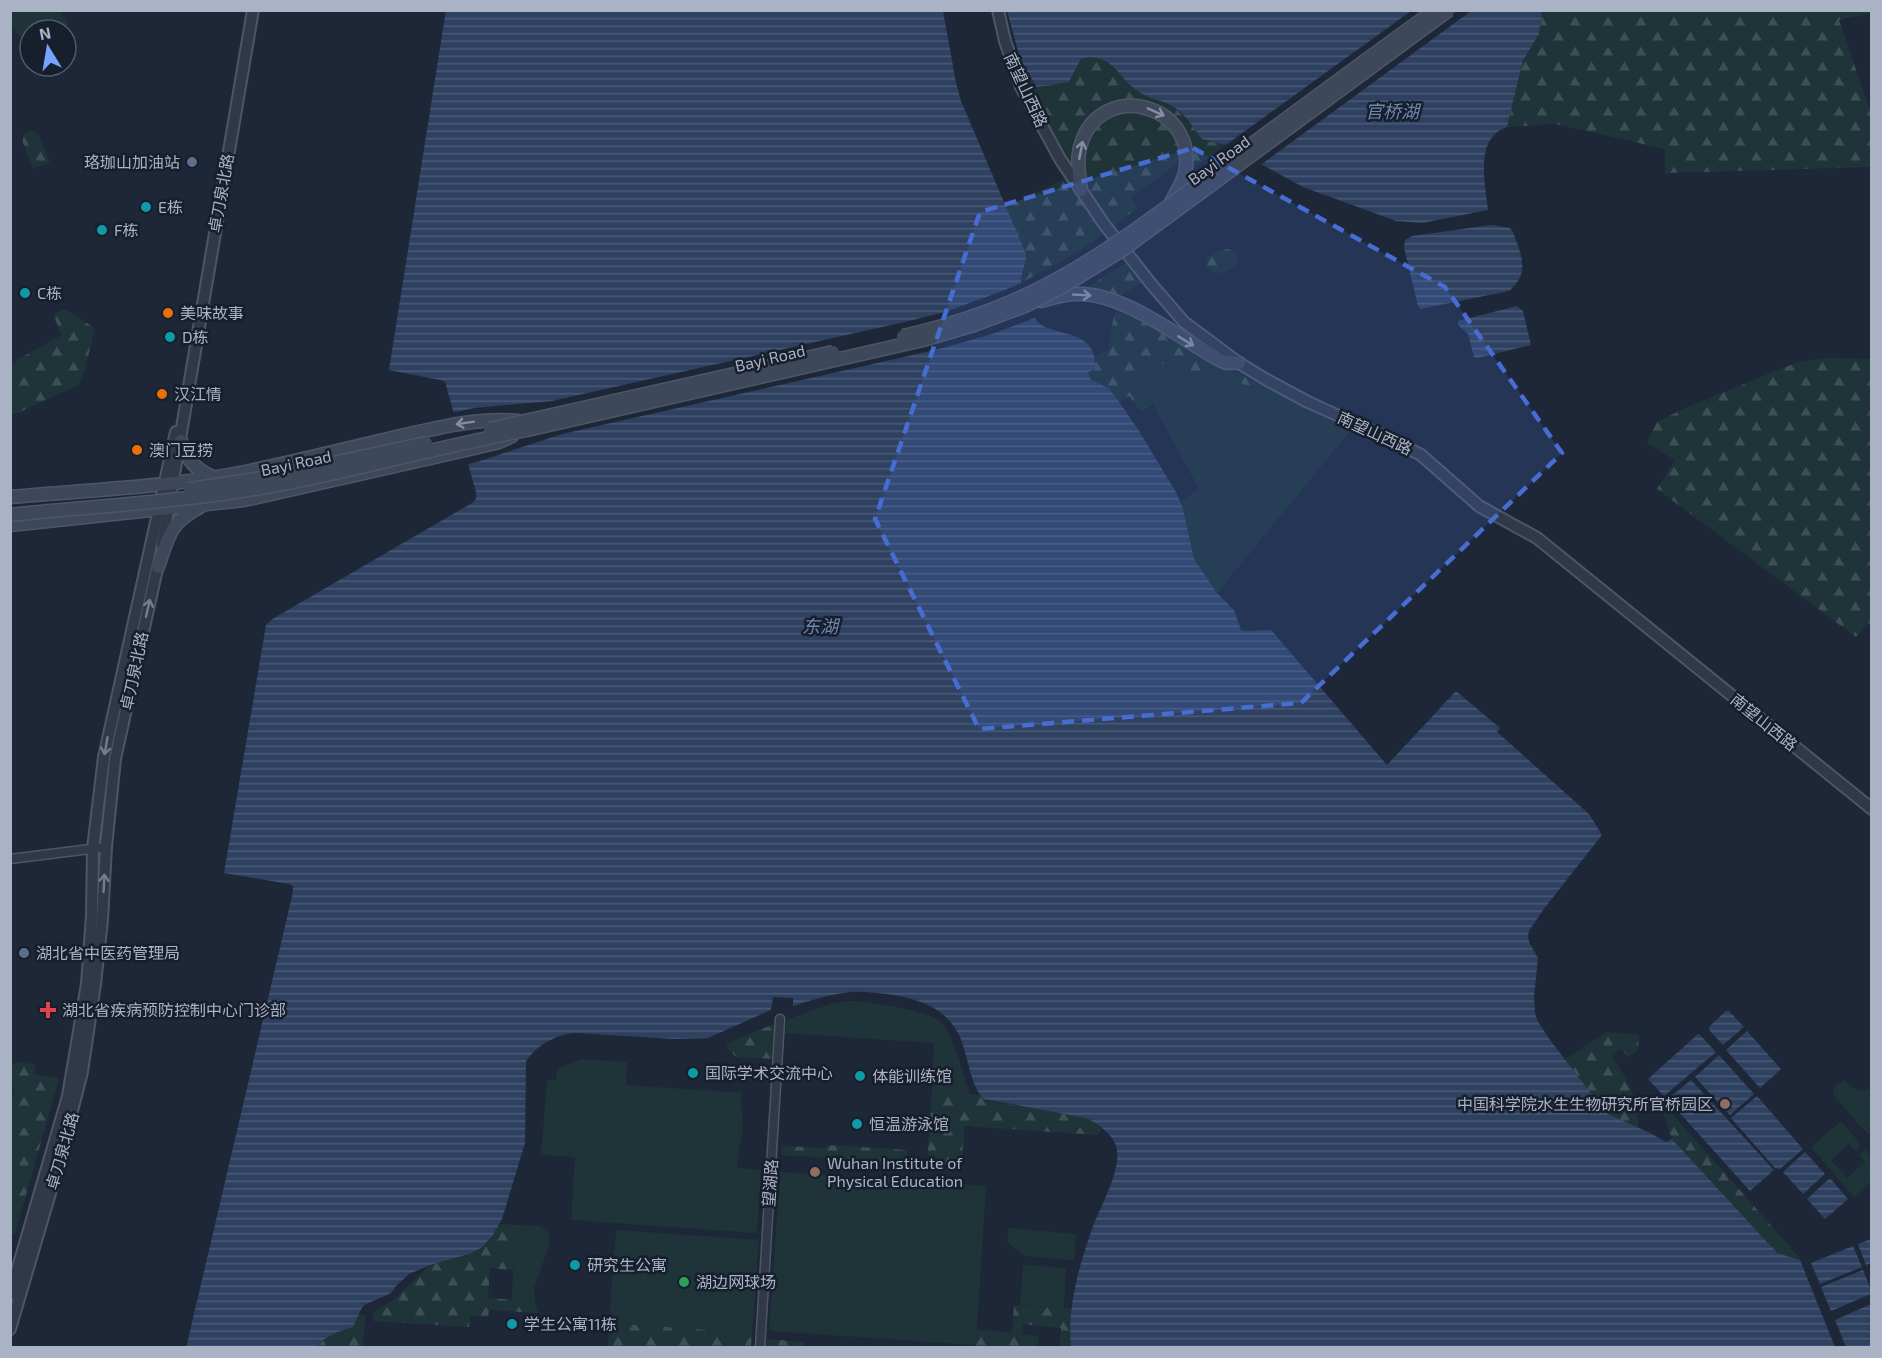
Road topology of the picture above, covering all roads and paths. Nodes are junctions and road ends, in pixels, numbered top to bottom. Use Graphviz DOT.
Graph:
graph roads {
  1 [pos="247,10"];
  2 [pos="253,10"];
  3 [pos="998,10"];
  4 [pos="1435,10"];
  5 [pos="1449,10"];
  6 [pos="1081,190"];
  7 [pos="1171,202"];
  8 [pos="1025,306"];
  9 [pos="1239,363"];
  10 [pos="525,426"];
  11 [pos="181,441"];
  12 [pos="220,477"];
  13 [pos="169,484"];
  14 [pos="10,497"];
  15 [pos="205,504"];
  16 [pos="10,507"];
  17 [pos="164,508"];
  18 [pos="10,514"];
  19 [pos="10,525"];
  20 [pos="158,567"];
  21 [pos="1872,809"];
  22 [pos="106,847"];
  23 [pos="93,848"];
  24 [pos="10,859"];
  25 [pos="780,1019"];
  26 [pos="16,1259"];
  27 [pos="10,1296"];
  28 [pos="10,1329"];
  29 [pos="760,1347"];
  1 -- 13 [label="street, 卓刀泉北路"];
  2 -- 11 [label="street, 卓刀泉北路"];
  3 -- 6 [label="street, 南望山西路"];
  4 -- 7 [label="main road, Bayi Road, bridge"];
  5 -- 8 [label="main road, Bayi Road, bridge"];
  6 -- 7 [label="main road, one-way"];
  6 -- 9 [label="street, 南望山西路"];
  7 -- 10 [label="main road, Bayi Road, bridge"];
  8 -- 9 [label="main road, one-way, bridge"];
  8 -- 10 [label="main road, Bayi Road, bridge"];
  9 -- 21 [label="street, 南望山西路"];
  10 -- 12 [label="main road, one-way, bridge"];
  10 -- 15 [label="main road, bridge"];
  10 -- 16 [label="main road, Bayi Road, bridge"];
  10 -- 18 [label="main road, Bayi Road, bridge"];
  11 -- 12 [label="main road"];
  11 -- 13 [label="street, 卓刀泉北路"];
  12 -- 13 [label="main road"];
  13 -- 14 [label="main road"];
  13 -- 17 [label="street, 卓刀泉北路"];
  15 -- 17 [label="main road"];
  15 -- 20 [label="main road"];
  17 -- 19 [label="main road"];
  17 -- 20 [label="street, 卓刀泉北路"];
  17 -- 23 [label="street, 卓刀泉北路, one-way"];
  22 -- 20 [label="street, 卓刀泉北路, one-way"];
  22 -- 23 [label="street"];
  28 -- 22 [label="street, 卓刀泉北路, one-way"];
  23 -- 24 [label="street"];
  23 -- 26 [label="street, 卓刀泉北路"];
  25 -- 29 [label="street, 望湖路"];
  26 -- 27 [label="street, 卓刀泉北路"];
}
